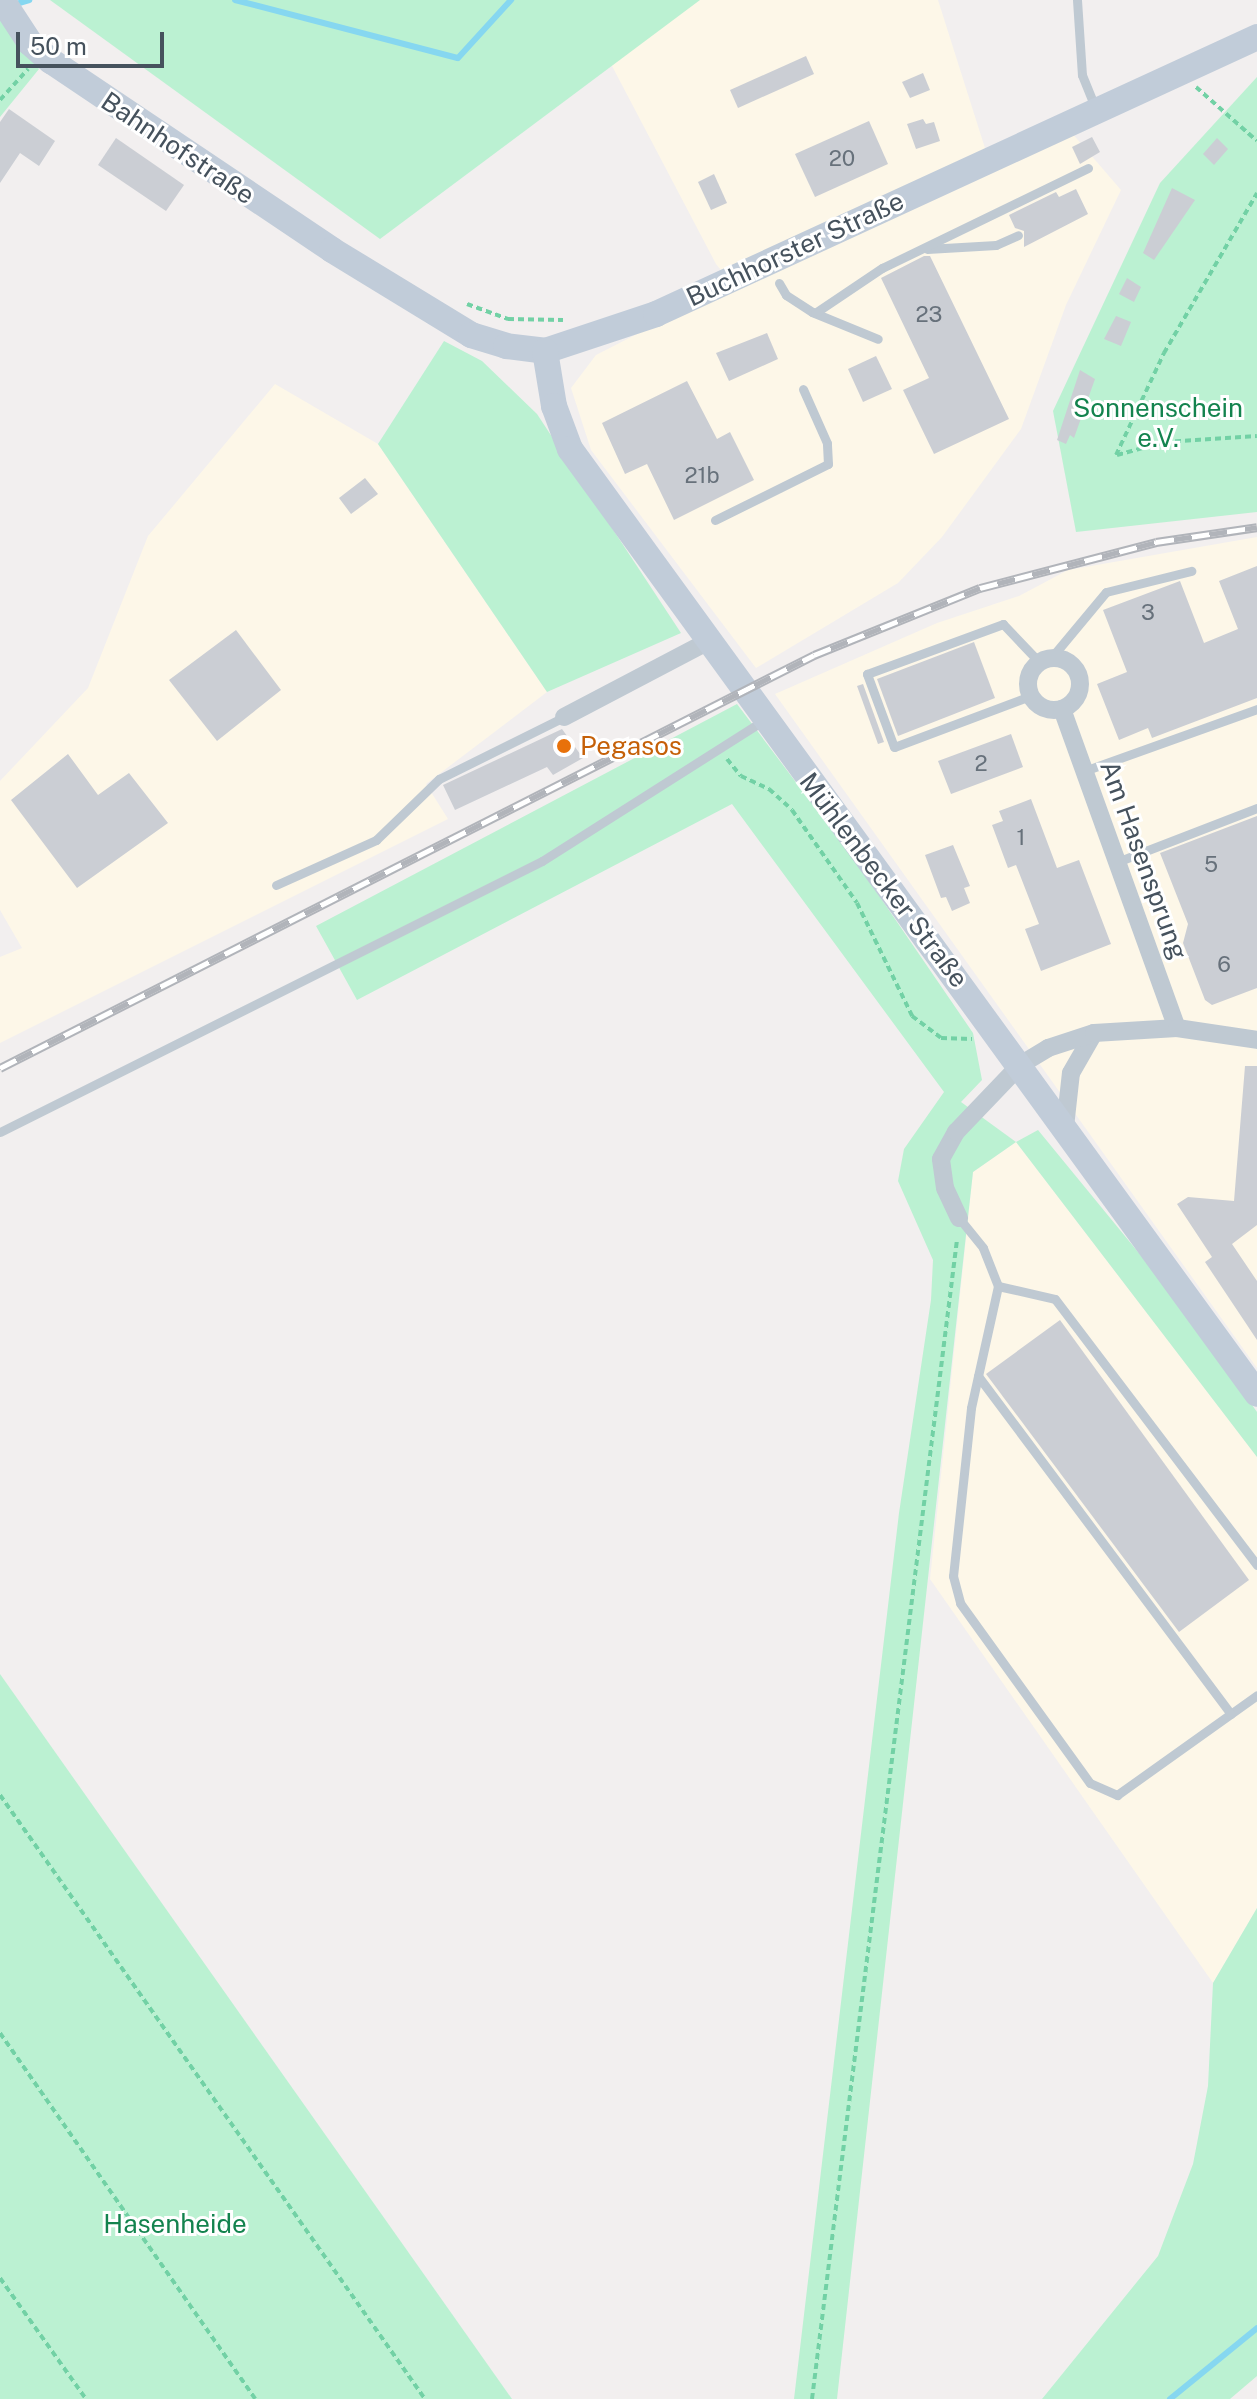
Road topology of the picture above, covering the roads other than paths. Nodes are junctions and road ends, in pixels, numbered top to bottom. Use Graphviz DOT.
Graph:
graph roads {
  1 [pos="2,0"];
  2 [pos="1077,0"];
  3 [pos="1257,37"];
  4 [pos="1096,109"];
  5 [pos="1088,168"];
  6 [pos="1018,235"];
  7 [pos="332,250"];
  8 [pos="920,250"];
  9 [pos="779,283"];
  10 [pos="815,313"];
  11 [pos="878,339"];
  12 [pos="545,351"];
  13 [pos="803,389"];
  14 [pos="715,520"];
  15 [pos="1191,571"];
  16 [pos="709,641"];
  17 [pos="1045,660"];
  18 [pos="1030,696"];
  19 [pos="1062,709"];
  20 [pos="1257,709"];
  21 [pos="564,717"];
  22 [pos="765,719"];
  23 [pos="1084,771"];
  24 [pos="1257,808"];
  25 [pos="1117,862"];
  26 [pos="276,885"];
  27 [pos="1177,1028"];
  28 [pos="1094,1033"];
  29 [pos="1257,1040"];
  30 [pos="1020,1065"];
  31 [pos="1065,1127"];
  32 [pos="0,1132"];
  33 [pos="959,1218"];
  34 [pos="998,1286"];
  35 [pos="978,1376"];
  36 [pos="1257,1394"];
  37 [pos="1257,1565"];
  38 [pos="1257,1695"];
  39 [pos="1231,1714"];
  1 -- 7 [label="main road, Bahnhofstraße"];
  2 -- 4 [label="lane"];
  3 -- 4 [label="main road, Buchhorster Straße"];
  4 -- 12 [label="main road, Buchhorster Straße"];
  5 -- 8 [label="lane"];
  6 -- 8 [label="lane"];
  7 -- 12 [label="main road, Buchhorster Straße"];
  8 -- 10 [label="lane"];
  9 -- 10 [label="lane"];
  10 -- 11 [label="lane"];
  12 -- 16 [label="main road, Mühlenbecker Straße"];
  13 -- 14 [label="lane"];
  15 -- 17 [label="lane"];
  16 -- 21 [label="street"];
  16 -- 22 [label="main road, Mühlenbecker Straße"];
  17 -- 18 [label="street"];
  17 -- 18 [label="lane"];
  17 -- 19 [label="street"];
  18 -- 19 [label="street"];
  19 -- 23 [label="street, Am Hasensprung"];
  20 -- 23 [label="lane"];
  21 -- 26 [label="lane"];
  22 -- 30 [label="main road, Mühlenbecker Straße"];
  22 -- 32 [label="lane"];
  23 -- 25 [label="street, Am Hasensprung"];
  24 -- 25 [label="lane"];
  25 -- 27 [label="street, Am Hasensprung"];
  27 -- 28 [label="street"];
  27 -- 29 [label="street"];
  28 -- 30 [label="street"];
  28 -- 31 [label="street"];
  30 -- 31 [label="main road, Mühlenbecker Straße"];
  30 -- 33 [label="street"];
  31 -- 36 [label="main road, Mühlenbecker Straße"];
  33 -- 34 [label="lane"];
  34 -- 35 [label="lane"];
  34 -- 37 [label="lane"];
  35 -- 39 [label="lane"];
  35 -- 39 [label="lane"];
  38 -- 39 [label="lane"];
}
